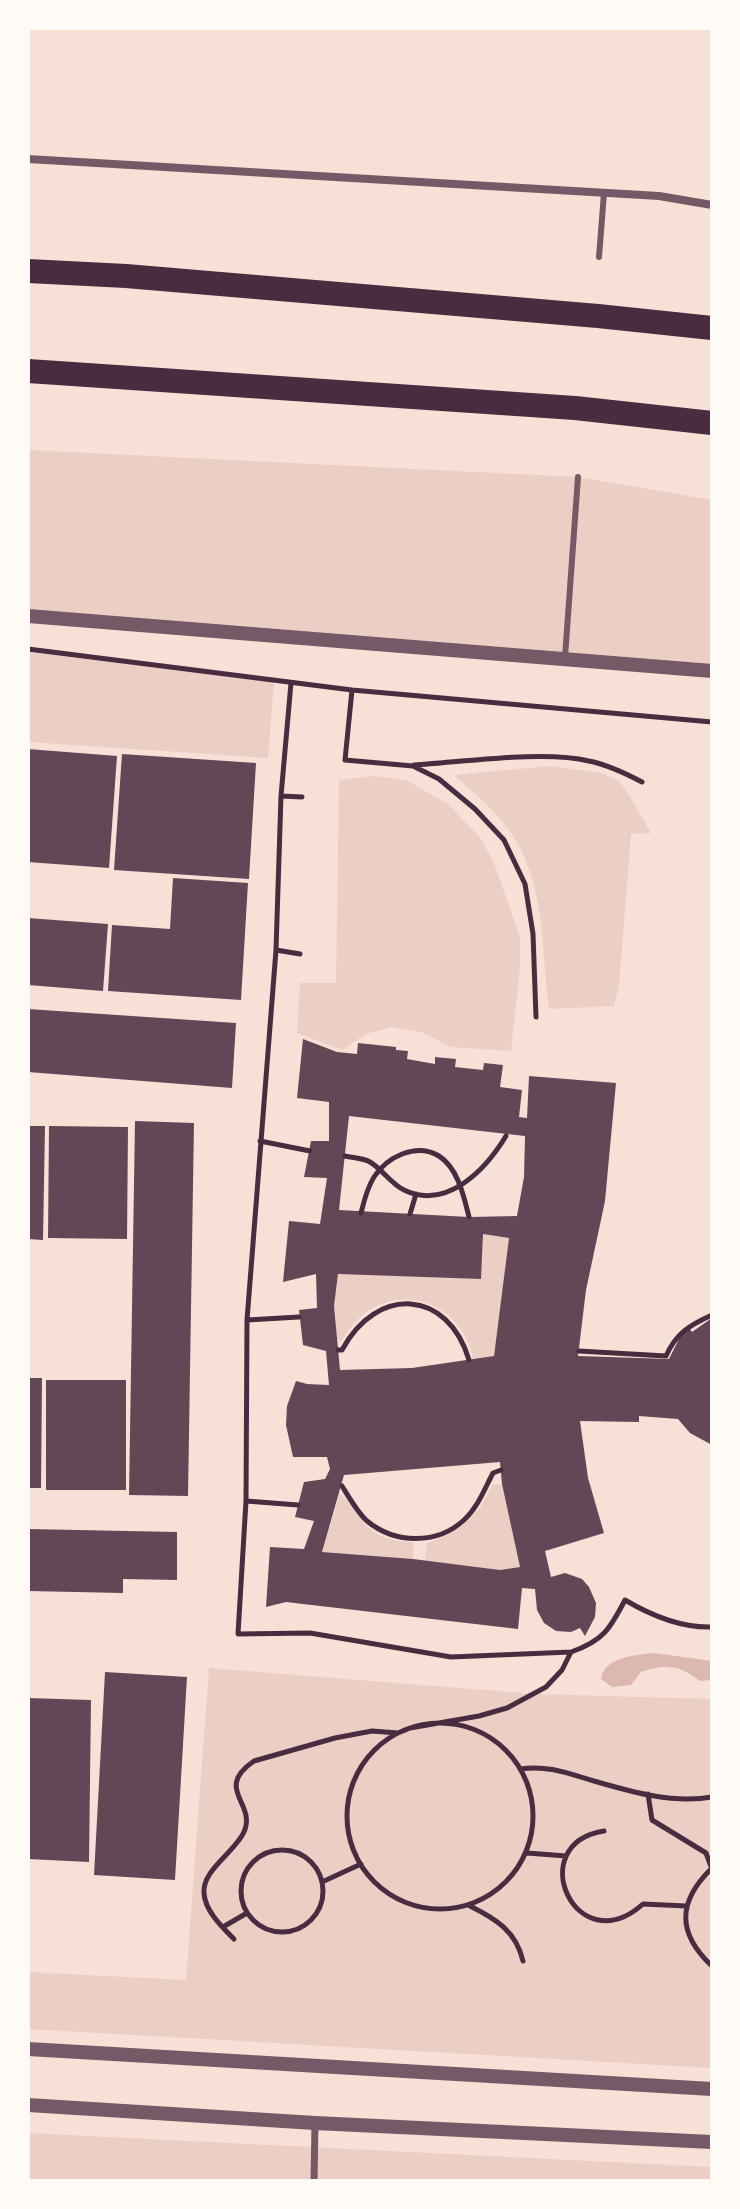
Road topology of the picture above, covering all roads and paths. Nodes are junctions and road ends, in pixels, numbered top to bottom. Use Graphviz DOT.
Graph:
graph roads {
  1 [pos="28,159"];
  2 [pos="604,193"];
  3 [pos="712,205"];
  4 [pos="599,257"];
  5 [pos="28,271"];
  6 [pos="712,328"];
  7 [pos="28,371"];
  8 [pos="712,423"];
  9 [pos="578,477"];
  10 [pos="28,616"];
  11 [pos="28,649"];
  12 [pos="565,660"];
  13 [pos="712,671"];
  14 [pos="291,683"];
  15 [pos="352,690"];
  16 [pos="712,722"];
  17 [pos="413,766"];
  18 [pos="642,782"];
  19 [pos="281,796"];
  20 [pos="302,797"];
  21 [pos="276,950"];
  22 [pos="300,954"];
  23 [pos="536,1017"];
  24 [pos="506,1136"];
  25 [pos="260,1141"];
  26 [pos="310,1151"];
  27 [pos="345,1156"];
  28 [pos="379,1170"];
  29 [pos="460,1186"];
  30 [pos="416,1194"];
  31 [pos="361,1213"];
  32 [pos="410,1214"];
  33 [pos="469,1217"];
  34 [pos="712,1315"];
  35 [pos="299,1317"];
  36 [pos="247,1320"];
  37 [pos="338,1350"];
  38 [pos="579,1351"];
  39 [pos="469,1360"];
  40 [pos="501,1470"];
  41 [pos="342,1486"];
  42 [pos="246,1501"];
  43 [pos="298,1505"];
  44 [pos="712,1627"];
  45 [pos="571,1652"];
  46 [pos="420,1725"];
  47 [pos="398,1733"];
  48 [pos="520,1769"];
  49 [pos="648,1794"];
  50 [pos="712,1797"];
  51 [pos="604,1831"];
  52 [pos="527,1853"];
  53 [pos="566,1856"];
  54 [pos="361,1864"];
  55 [pos="712,1868"];
  56 [pos="322,1882"];
  57 [pos="469,1906"];
  58 [pos="686,1906"];
  59 [pos="247,1913"];
  60 [pos="223,1927"];
  61 [pos="234,1939"];
  62 [pos="523,1961"];
  63 [pos="712,1966"];
  64 [pos="28,2049"];
  65 [pos="712,2089"];
  66 [pos="28,2105"];
  67 [pos="315,2123"];
  68 [pos="712,2142"];
  69 [pos="314,2181"];
  1 -- 2 [label="street"];
  2 -- 3 [label="street"];
  2 -- 4 [label="lane"];
  5 -- 6 [label="highway"];
  7 -- 8 [label="highway"];
  9 -- 12 [label="lane"];
  10 -- 12 [label="street"];
  11 -- 14 [label="path"];
  12 -- 13 [label="street"];
  14 -- 15 [label="path"];
  14 -- 19 [label="path"];
  15 -- 16 [label="path"];
  15 -- 17 [label="path"];
  17 -- 18 [label="path"];
  17 -- 23 [label="path"];
  19 -- 20 [label="path"];
  19 -- 21 [label="path"];
  21 -- 22 [label="path"];
  21 -- 25 [label="path"];
  24 -- 29 [label="path"];
  25 -- 26 [label="path"];
  25 -- 36 [label="path"];
  27 -- 28 [label="path"];
  28 -- 29 [label="path"];
  28 -- 30 [label="path"];
  28 -- 31 [label="path"];
  29 -- 30 [label="path"];
  29 -- 33 [label="path"];
  30 -- 32 [label="path"];
  34 -- 38 [label="path"];
  35 -- 36 [label="path"];
  36 -- 42 [label="path"];
  37 -- 39 [label="path"];
  40 -- 41 [label="path"];
  42 -- 43 [label="path"];
  42 -- 45 [label="path"];
  44 -- 45 [label="path"];
  45 -- 46 [label="path"];
  46 -- 47 [label="path"];
  46 -- 48 [label="path"];
  47 -- 54 [label="path"];
  47 -- 60 [label="path"];
  48 -- 49 [label="path"];
  48 -- 52 [label="path"];
  49 -- 50 [label="path"];
  49 -- 55 [label="path"];
  51 -- 53 [label="path"];
  52 -- 53 [label="path"];
  52 -- 57 [label="path"];
  53 -- 58 [label="path"];
  54 -- 56 [label="path"];
  54 -- 57 [label="path"];
  55 -- 58 [label="path"];
  56 -- 59 [label="path"];
  56 -- 59 [label="path"];
  57 -- 62 [label="path"];
  58 -- 63 [label="path"];
  59 -- 60 [label="path"];
  60 -- 61 [label="path"];
  64 -- 65 [label="street"];
  66 -- 67 [label="street"];
  67 -- 68 [label="street"];
  67 -- 69 [label="street"];
}
